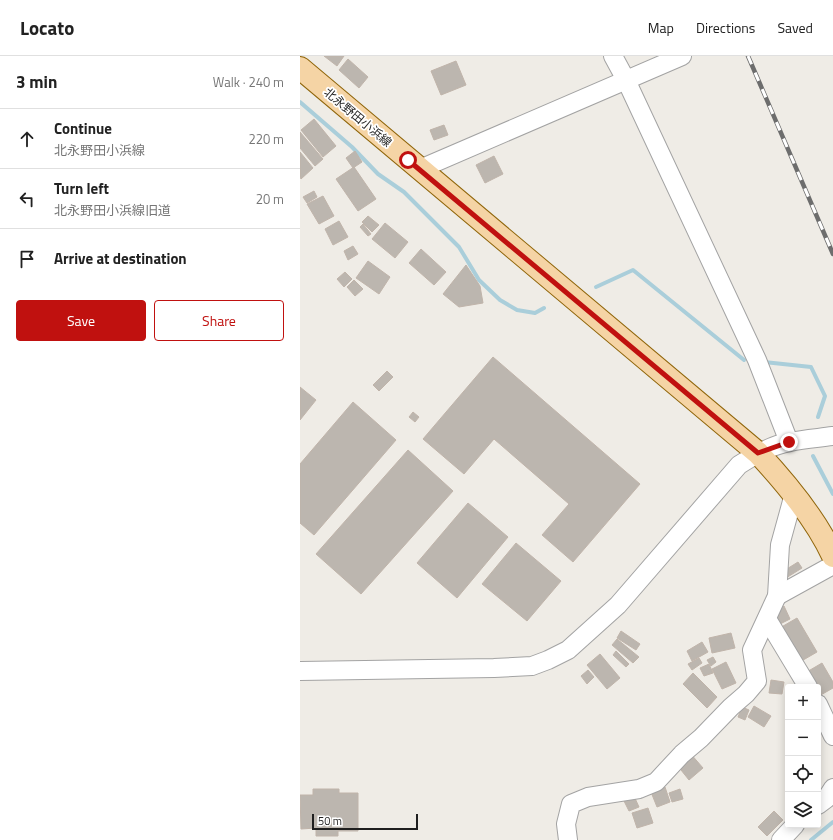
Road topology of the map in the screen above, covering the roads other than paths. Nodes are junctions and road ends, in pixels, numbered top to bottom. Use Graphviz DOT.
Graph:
graph roads {
  1 [pos="613,56"];
  2 [pos="682,56"];
  3 [pos="300,68"];
  4 [pos="626,80"];
  5 [pos="420,170"];
  6 [pos="833,436"];
  7 [pos="789,442"];
  8 [pos="758,453"];
  9 [pos="794,494"];
  10 [pos="833,556"];
  11 [pos="833,565"];
  12 [pos="777,596"];
  13 [pos="767,619"];
  14 [pos="300,671"];
  15 [pos="806,684"];
  16 [pos="821,710"];
  17 [pos="833,736"];
  18 [pos="833,788"];
  19 [pos="821,803"];
  20 [pos="792,828"];
  21 [pos="568,840"];
  22 [pos="781,840"];
  1 -- 4 [label="street"];
  2 -- 4 [label="street"];
  3 -- 5 [label="main road, 北永野田小浜線"];
  4 -- 5 [label="street"];
  4 -- 7 [label="street"];
  5 -- 8 [label="main road, 北永野田小浜線"];
  6 -- 7 [label="street"];
  7 -- 8 [label="street"];
  8 -- 9 [label="main road, 北永野田小浜線"];
  8 -- 14 [label="street"];
  9 -- 10 [label="main road, 北永野田小浜線"];
  9 -- 12 [label="street"];
  11 -- 12 [label="street"];
  12 -- 13 [label="street"];
  13 -- 15 [label="street"];
  13 -- 21 [label="street"];
  16 -- 17 [label="street"];
  18 -- 19 [label="street"];
  20 -- 22 [label="street"];
}
